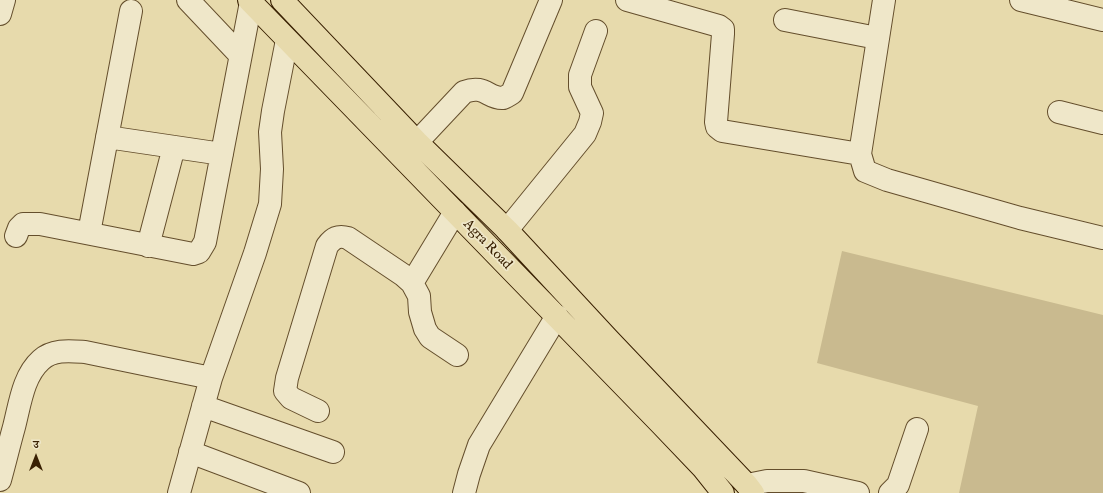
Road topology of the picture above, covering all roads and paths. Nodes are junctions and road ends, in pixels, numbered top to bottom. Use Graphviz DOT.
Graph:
graph roads {
  1 [pos="4,0"];
  2 [pos="188,0"];
  3 [pos="282,0"];
  4 [pos="551,0"];
  5 [pos="627,0"];
  6 [pos="884,0"];
  7 [pos="1021,0"];
  8 [pos="250,1"];
  9 [pos="131,12"];
  10 [pos="0,14"];
  11 [pos="785,20"];
  12 [pos="1103,20"];
  13 [pos="596,31"];
  14 [pos="877,38"];
  15 [pos="287,40"];
  16 [pos="240,55"];
  17 [pos="1059,112"];
  18 [pos="1103,123"];
  19 [pos="107,136"];
  20 [pos="417,142"];
  21 [pos="174,147"];
  22 [pos="222,154"];
  23 [pos="860,154"];
  24 [pos="455,212"];
  25 [pos="507,230"];
  26 [pos="89,234"];
  27 [pos="16,236"];
  28 [pos="1103,238"];
  29 [pos="148,246"];
  30 [pos="412,282"];
  31 [pos="557,316"];
  32 [pos="457,355"];
  33 [pos="211,378"];
  34 [pos="203,406"];
  35 [pos="318,411"];
  36 [pos="917,429"];
  37 [pos="190,452"];
  38 [pos="333,452"];
  39 [pos="0,480"];
  40 [pos="750,489"];
  41 [pos="179,493"];
  42 [pos="299,493"];
  43 [pos="464,493"];
  44 [pos="723,493"];
  45 [pos="858,493"];
  46 [pos="890,493"];
  1 -- 10 [label="street"];
  2 -- 16 [label="street"];
  3 -- 20 [label="highway, Agra Road"];
  4 -- 20 [label="street"];
  5 -- 23 [label="street"];
  6 -- 14 [label="street"];
  7 -- 12 [label="street"];
  8 -- 15 [label="highway, Agra Road"];
  8 -- 16 [label="street"];
  9 -- 19 [label="street"];
  11 -- 14 [label="street"];
  13 -- 25 [label="street"];
  14 -- 23 [label="street"];
  15 -- 24 [label="highway, Agra Road"];
  15 -- 33 [label="street"];
  16 -- 22 [label="street"];
  17 -- 18 [label="street"];
  19 -- 21 [label="street"];
  19 -- 26 [label="street"];
  20 -- 25 [label="highway, Agra Road"];
  21 -- 22 [label="street"];
  21 -- 29 [label="street"];
  22 -- 29 [label="street"];
  23 -- 28 [label="street"];
  24 -- 30 [label="street"];
  24 -- 31 [label="highway, Agra Road"];
  25 -- 40 [label="highway, Agra Road"];
  26 -- 27 [label="street"];
  26 -- 29 [label="street"];
  30 -- 32 [label="street"];
  30 -- 35 [label="street"];
  31 -- 43 [label="street"];
  31 -- 44 [label="highway, Agra Road"];
  33 -- 34 [label="street"];
  33 -- 39 [label="street"];
  34 -- 37 [label="street"];
  34 -- 38 [label="street"];
  36 -- 46 [label="street"];
  37 -- 41 [label="street"];
  37 -- 42 [label="street"];
  40 -- 45 [label="street"];
}
